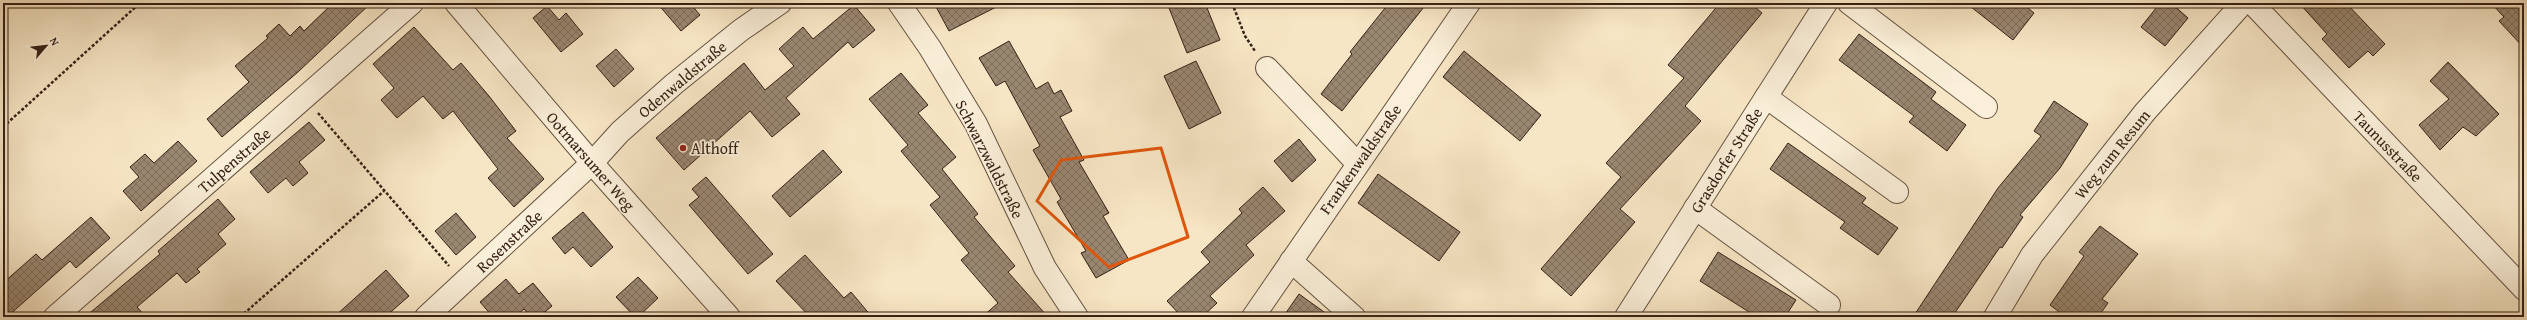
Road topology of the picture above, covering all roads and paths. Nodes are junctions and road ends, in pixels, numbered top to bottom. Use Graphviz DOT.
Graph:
graph roads {
  1 [pos="140,3"];
  2 [pos="412,3"];
  3 [pos="456,3"];
  4 [pos="780,3"];
  5 [pos="899,3"];
  6 [pos="1232,3"];
  7 [pos="1469,3"];
  8 [pos="1826,3"];
  9 [pos="1849,3"];
  10 [pos="2243,3"];
  11 [pos="2252,3"];
  12 [pos="1267,68"];
  13 [pos="1766,97"];
  14 [pos="305,98"];
  15 [pos="1986,107"];
  16 [pos="3,127"];
  17 [pos="592,163"];
  18 [pos="1357,163"];
  19 [pos="384,191"];
  20 [pos="1897,192"];
  21 [pos="1695,208"];
  22 [pos="1291,261"];
  23 [pos="464,283"];
  24 [pos="2524,289"];
  25 [pos="1829,305"];
  26 [pos="55,317"];
  27 [pos="240,317"];
  28 [pos="426,317"];
  29 [pos="729,317"];
  30 [pos="1077,317"];
  31 [pos="1253,317"];
  32 [pos="1354,317"];
  33 [pos="1626,317"];
  34 [pos="1995,317"];
  1 -- 16 [label="path"];
  2 -- 14 [label="street, Tulpenstraße"];
  3 -- 17 [label="street, Ootmarsumer Weg"];
  4 -- 17 [label="street, Odenwaldstraße"];
  5 -- 30 [label="street, Schwarzwaldstraße"];
  6 -- 12 [label="path"];
  7 -- 18 [label="street, Frankenwaldstraße"];
  8 -- 13 [label="street, Grasdorfer Straße"];
  9 -- 15 [label="street"];
  10 -- 34 [label="street, Weg zum Resum"];
  11 -- 24 [label="street, Taunusstraße"];
  12 -- 18 [label="street"];
  13 -- 20 [label="street"];
  13 -- 21 [label="street, Grasdorfer Straße"];
  14 -- 19 [label="path"];
  14 -- 26 [label="street, Tulpenstraße"];
  17 -- 23 [label="street, Rosenstraße"];
  17 -- 29 [label="street, Ootmarsumer Weg"];
  18 -- 22 [label="street, Frankenwaldstraße"];
  19 -- 23 [label="path"];
  19 -- 27 [label="path"];
  21 -- 25 [label="street"];
  21 -- 33 [label="street, Grasdorfer Straße"];
  22 -- 31 [label="street, Frankenwaldstraße"];
  22 -- 32 [label="street"];
  23 -- 28 [label="street, Rosenstraße"];
}
